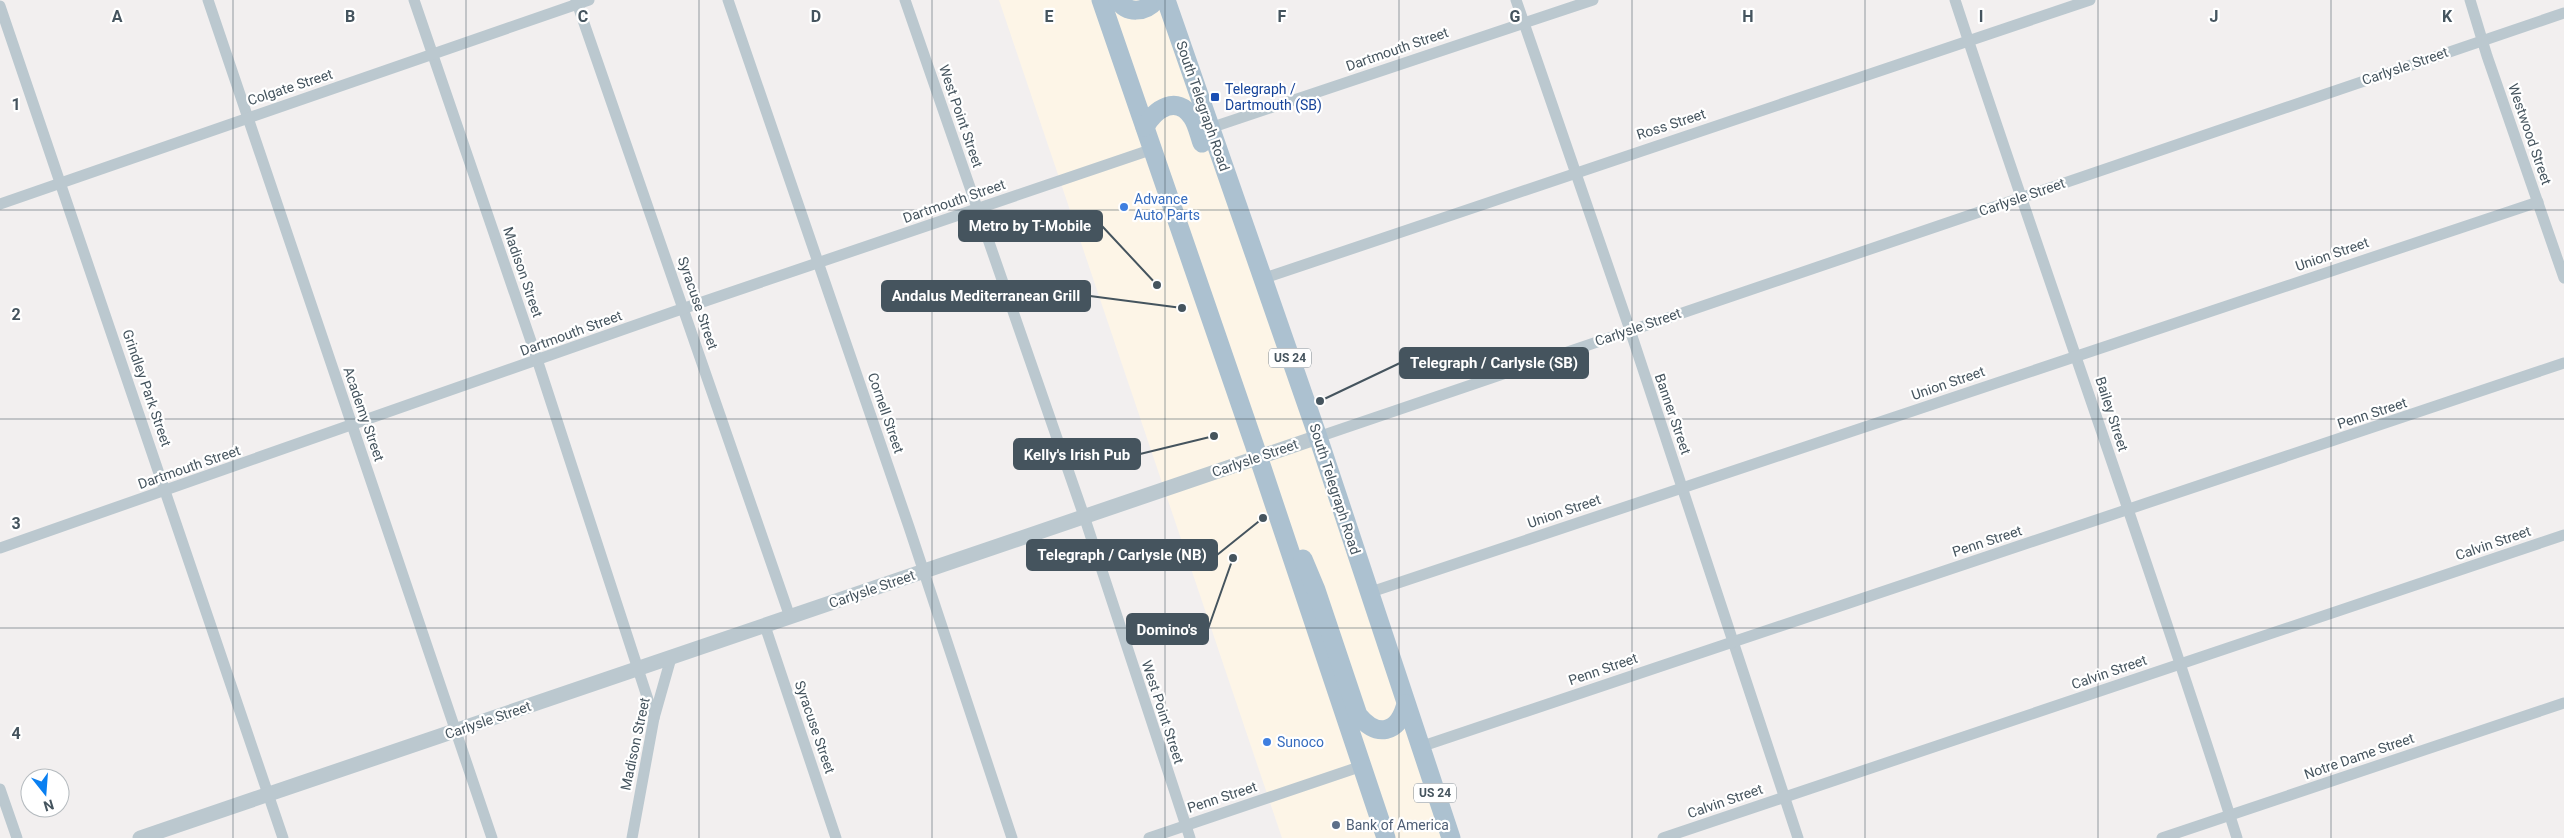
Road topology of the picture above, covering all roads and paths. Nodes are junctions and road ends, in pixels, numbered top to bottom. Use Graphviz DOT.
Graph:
graph roads {
  1 [pos="208,0"];
  2 [pos="414,0"];
  3 [pos="589,0"];
  4 [pos="728,0"];
  5 [pos="905,0"];
  6 [pos="1101,0"];
  7 [pos="1118,0"];
  8 [pos="1156,0"];
  9 [pos="1166,0"];
  10 [pos="1516,0"];
  11 [pos="1593,0"];
  12 [pos="1955,0"];
  13 [pos="2090,0"];
  14 [pos="2470,0"];
  15 [pos="576,2"];
  16 [pos="0,6"];
  17 [pos="2564,13"];
  18 [pos="1524,23"];
  19 [pos="1969,40"];
  20 [pos="2483,41"];
  21 [pos="432,55"];
  22 [pos="248,117"];
  23 [pos="1145,127"];
  24 [pos="1210,128"];
  25 [pos="1153,150"];
  26 [pos="1575,172"];
  27 [pos="60,184"];
  28 [pos="2022,197"];
  29 [pos="2538,202"];
  30 [pos="0,204"];
  31 [pos="978,210"];
  32 [pos="818,262"];
  33 [pos="2564,278"];
  34 [pos="1262,279"];
  35 [pos="1269,298"];
  36 [pos="685,308"];
  37 [pos="1630,330"];
  38 [pos="2077,356"];
  39 [pos="538,361"];
  40 [pos="2564,363"];
  41 [pos="352,425"];
  42 [pos="1318,437"];
  43 [pos="1259,457"];
  44 [pos="1682,488"];
  45 [pos="166,491"];
  46 [pos="2128,510"];
  47 [pos="1084,516"];
  48 [pos="1283,531"];
  49 [pos="2564,535"];
  50 [pos="0,548"];
  51 [pos="924,571"];
  52 [pos="1368,593"];
  53 [pos="790,617"];
  54 [pos="765,626"];
  55 [pos="1733,642"];
  56 [pos="671,658"];
  57 [pos="2179,664"];
  58 [pos="639,668"];
  59 [pos="2564,703"];
  60 [pos="1406,704"];
  61 [pos="654,718"];
  62 [pos="456,731"];
  63 [pos="1420,747"];
  64 [pos="1362,766"];
  65 [pos="0,789"];
  66 [pos="269,794"];
  67 [pos="1785,797"];
  68 [pos="2230,816"];
  69 [pos="1185,825"];
  70 [pos="17,838"];
  71 [pos="140,838"];
  72 [pos="284,838"];
  73 [pos="492,838"];
  74 [pos="632,838"];
  75 [pos="836,838"];
  76 [pos="1012,838"];
  77 [pos="1149,838"];
  78 [pos="1190,838"];
  79 [pos="1386,838"];
  80 [pos="1451,838"];
  81 [pos="1663,838"];
  82 [pos="1798,838"];
  83 [pos="2162,838"];
  84 [pos="2237,838"];
  1 -- 22 [label="street, Academy Street"];
  2 -- 21 [label="street, Madison Street"];
  3 -- 15 [label="street, Colgate Street"];
  4 -- 32 [label="street, Cornell Street"];
  5 -- 31 [label="street, West Point Street"];
  6 -- 23 [label="main road"];
  7 -- 8 [label="main road"];
  9 -- 24 [label="main road, South Telegraph Road / US 24"];
  10 -- 18 [label="street, Banner Street"];
  11 -- 18 [label="street, Dartmouth Street"];
  12 -- 19 [label="street, Bailey Street"];
  13 -- 19 [label="street, Ross Street"];
  14 -- 20 [label="street, Westwood Street"];
  15 -- 21 [label="street, Colgate Street"];
  15 -- 36 [label="street, Syracuse Street"];
  16 -- 27 [label="street, Grindley Park Street"];
  17 -- 20 [label="street, Carlysle Street"];
  18 -- 24 [label="street, Dartmouth Street"];
  18 -- 26 [label="street, Banner Street"];
  19 -- 26 [label="street, Ross Street"];
  19 -- 28 [label="street, Bailey Street"];
  20 -- 28 [label="street, Carlysle Street"];
  20 -- 29 [label="street, Westwood Street"];
  21 -- 22 [label="street, Colgate Street"];
  21 -- 39 [label="street, Madison Street"];
  22 -- 27 [label="street, Colgate Street"];
  22 -- 41 [label="street, Academy Street"];
  23 -- 25 [label="main road"];
  23 -- 35 [label="main road"];
  24 -- 34 [label="main road, South Telegraph Road / US 24"];
  25 -- 31 [label="street, Dartmouth Street"];
  25 -- 43 [label="main road"];
  26 -- 34 [label="street, Ross Street"];
  26 -- 37 [label="street, Banner Street"];
  27 -- 30 [label="street, Colgate Street"];
  27 -- 45 [label="street, Grindley Park Street"];
  28 -- 37 [label="street, Carlysle Street"];
  28 -- 38 [label="street, Bailey Street"];
  29 -- 33 [label="street, Westwood Street"];
  29 -- 38 [label="street, Union Street"];
  31 -- 32 [label="street, Dartmouth Street"];
  31 -- 47 [label="street, West Point Street"];
  32 -- 36 [label="street, Dartmouth Street"];
  32 -- 51 [label="street, Cornell Street"];
  34 -- 35 [label="main road, South Telegraph Road / US 24"];
  35 -- 42 [label="main road, South Telegraph Road / US 24"];
  36 -- 39 [label="street, Dartmouth Street"];
  36 -- 53 [label="street, Syracuse Street"];
  37 -- 42 [label="street, Carlysle Street"];
  37 -- 44 [label="street, Banner Street"];
  38 -- 44 [label="street, Union Street"];
  38 -- 46 [label="street, Bailey Street"];
  39 -- 41 [label="street, Dartmouth Street"];
  39 -- 58 [label="street, Madison Street"];
  40 -- 46 [label="street, Penn Street"];
  41 -- 45 [label="street, Dartmouth Street"];
  41 -- 62 [label="street, Academy Street"];
  42 -- 43 [label="street, Carlysle Street"];
  42 -- 52 [label="main road, South Telegraph Road / US 24"];
  43 -- 47 [label="street, Carlysle Street"];
  43 -- 48 [label="main road"];
  44 -- 52 [label="street, Union Street"];
  44 -- 55 [label="street, Banner Street"];
  45 -- 50 [label="street, Dartmouth Street"];
  45 -- 66 [label="street, Grindley Park Street"];
  46 -- 55 [label="street, Penn Street"];
  46 -- 57 [label="street, Bailey Street"];
  47 -- 51 [label="street, Carlysle Street"];
  47 -- 69 [label="street, West Point Street"];
  48 -- 60 [label="main road"];
  48 -- 64 [label="main road"];
  49 -- 57 [label="street, Calvin Street"];
  51 -- 53 [label="street, Carlysle Street"];
  51 -- 76 [label="street, Cornell Street"];
  52 -- 60 [label="main road, South Telegraph Road / US 24"];
  53 -- 54 [label="street, Carlysle Street"];
  54 -- 56 [label="street, Carlysle Street"];
  54 -- 75 [label="street, Syracuse Street"];
  55 -- 63 [label="street, Penn Street"];
  55 -- 67 [label="street, Banner Street"];
  56 -- 58 [label="street, Carlysle Street"];
  56 -- 61 [label="street, Madison Street"];
  57 -- 67 [label="street, Calvin Street"];
  57 -- 68 [label="street, Bailey Street"];
  58 -- 61 [label="street, Madison Street"];
  58 -- 62 [label="street, Carlysle Street"];
  59 -- 68 [label="street, Notre Dame Street"];
  60 -- 63 [label="main road, South Telegraph Road / US 24"];
  61 -- 74 [label="street, Madison Street"];
  62 -- 66 [label="street, Carlysle Street"];
  62 -- 73 [label="street, Academy Street"];
  63 -- 80 [label="main road, South Telegraph Road / US 24"];
  64 -- 69 [label="street, Penn Street"];
  64 -- 79 [label="main road"];
  65 -- 70 [label="street"];
  66 -- 71 [label="street, Carlysle Street"];
  66 -- 72 [label="street, Grindley Park Street"];
  67 -- 81 [label="street, Calvin Street"];
  67 -- 82 [label="street, Banner Street"];
  68 -- 83 [label="street, Notre Dame Street"];
  68 -- 84 [label="street, Bailey Street"];
  69 -- 77 [label="street, Penn Street"];
  69 -- 78 [label="street, West Point Street"];
}
